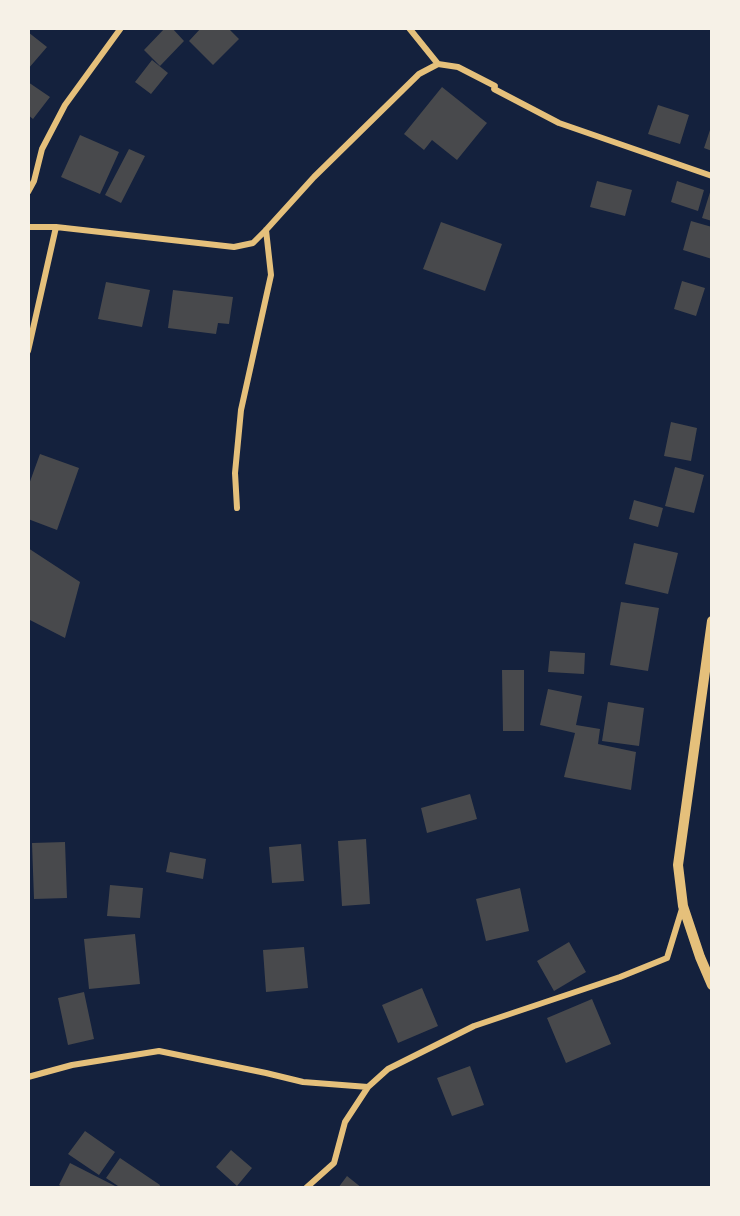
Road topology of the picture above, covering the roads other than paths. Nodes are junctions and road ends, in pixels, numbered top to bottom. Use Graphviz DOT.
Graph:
graph roads {
  1 [pos="121,28"];
  2 [pos="408,28"];
  3 [pos="438,64"];
  4 [pos="711,176"];
  5 [pos="28,192"];
  6 [pos="28,226"];
  7 [pos="56,227"];
  8 [pos="266,230"];
  9 [pos="28,351"];
  10 [pos="237,508"];
  11 [pos="711,621"];
  12 [pos="683,906"];
  13 [pos="711,984"];
  14 [pos="28,1077"];
  15 [pos="368,1087"];
  16 [pos="306,1188"];
  1 -- 5 [label="street"];
  2 -- 3 [label="street"];
  3 -- 4 [label="street"];
  3 -- 8 [label="street"];
  6 -- 7 [label="street"];
  7 -- 8 [label="street"];
  7 -- 9 [label="street"];
  8 -- 10 [label="street"];
  11 -- 12 [label="street"];
  12 -- 13 [label="street"];
  12 -- 15 [label="street"];
  14 -- 15 [label="street"];
  15 -- 16 [label="street"];
}
